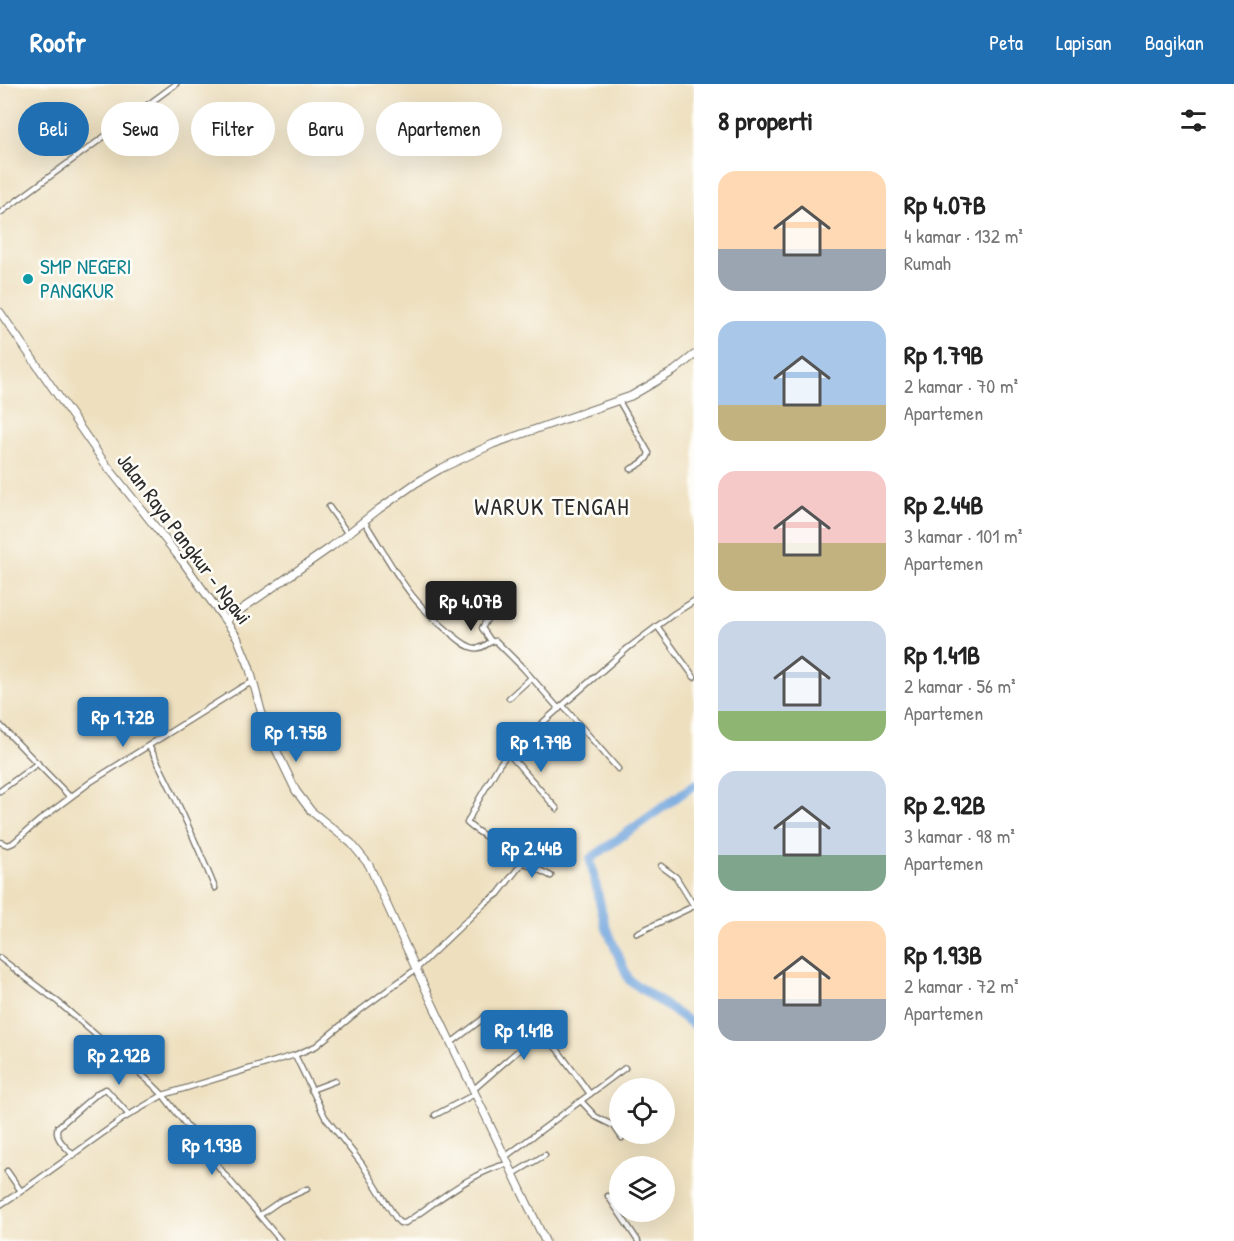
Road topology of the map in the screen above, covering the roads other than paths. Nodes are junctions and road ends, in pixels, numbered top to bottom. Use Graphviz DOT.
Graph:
graph roads {
  1 [pos="176,84"];
  2 [pos="0,213"];
  3 [pos="0,312"];
  4 [pos="694,355"];
  5 [pos="619,401"];
  6 [pos="631,469"];
  7 [pos="329,507"];
  8 [pos="364,521"];
  9 [pos="348,534"];
  10 [pos="694,601"];
  11 [pos="483,607"];
  12 [pos="226,620"];
  13 [pos="657,626"];
  14 [pos="491,641"];
  15 [pos="694,677"];
  16 [pos="531,678"];
  17 [pos="253,682"];
  18 [pos="509,698"];
  19 [pos="561,708"];
  20 [pos="0,725"];
  21 [pos="149,746"];
  22 [pos="508,753"];
  23 [pos="38,764"];
  24 [pos="618,769"];
  25 [pos="0,791"];
  26 [pos="70,797"];
  27 [pos="557,809"];
  28 [pos="0,842"];
  29 [pos="523,862"];
  30 [pos="660,866"];
  31 [pos="551,876"];
  32 [pos="215,888"];
  33 [pos="694,906"];
  34 [pos="637,933"];
  35 [pos="0,958"];
  36 [pos="416,969"];
  37 [pos="558,1016"];
  38 [pos="484,1017"];
  39 [pos="540,1031"];
  40 [pos="451,1043"];
  41 [pos="295,1055"];
  42 [pos="625,1068"];
  43 [pos="335,1081"];
  44 [pos="311,1090"];
  45 [pos="475,1092"];
  46 [pos="590,1094"];
  47 [pos="163,1095"];
  48 [pos="581,1101"];
  49 [pos="129,1115"];
  50 [pos="435,1115"];
  51 [pos="609,1124"];
  52 [pos="73,1155"];
  53 [pos="545,1155"];
  54 [pos="506,1160"];
  55 [pos="7,1171"];
  56 [pos="513,1174"];
  57 [pos="307,1189"];
  58 [pos="21,1191"];
  59 [pos="608,1196"];
  60 [pos="0,1205"];
  61 [pos="260,1215"];
  62 [pos="281,1241"];
  63 [pos="545,1241"];
  64 [pos="638,1241"];
  1 -- 2 [label="street"];
  3 -- 12 [label="main road, Jalan Raya Pangkur - Ngawi"];
  4 -- 5 [label="main road"];
  5 -- 6 [label="street"];
  5 -- 8 [label="main road"];
  7 -- 9 [label="street"];
  8 -- 9 [label="main road"];
  8 -- 14 [label="street"];
  9 -- 12 [label="main road"];
  10 -- 13 [label="street"];
  11 -- 14 [label="street"];
  12 -- 17 [label="main road, Jalan Raya Pangkur - Ngawi"];
  13 -- 15 [label="street"];
  13 -- 19 [label="street"];
  14 -- 16 [label="street"];
  16 -- 18 [label="street"];
  16 -- 19 [label="street"];
  17 -- 21 [label="street"];
  17 -- 36 [label="main road, Jalan Raya Pangkur - Ngawi"];
  19 -- 22 [label="street"];
  19 -- 24 [label="street"];
  20 -- 23 [label="street"];
  21 -- 26 [label="street"];
  21 -- 32 [label="street"];
  22 -- 27 [label="street"];
  22 -- 29 [label="street"];
  23 -- 25 [label="street"];
  23 -- 26 [label="street"];
  26 -- 28 [label="street"];
  29 -- 31 [label="street"];
  29 -- 36 [label="street"];
  30 -- 33 [label="street"];
  33 -- 34 [label="street"];
  35 -- 47 [label="street"];
  36 -- 40 [label="main road, Jalan Raya Pangkur - Ngawi"];
  36 -- 41 [label="street"];
  37 -- 39 [label="street"];
  38 -- 40 [label="street"];
  39 -- 45 [label="street"];
  39 -- 46 [label="street"];
  40 -- 45 [label="main road, Jalan Raya Pangkur - Ngawi"];
  41 -- 44 [label="street"];
  41 -- 47 [label="street"];
  42 -- 46 [label="street"];
  43 -- 44 [label="street"];
  44 -- 54 [label="street"];
  45 -- 50 [label="street"];
  45 -- 54 [label="main road, Jalan Raya Pangkur - Ngawi"];
  46 -- 48 [label="street"];
  47 -- 49 [label="street"];
  47 -- 61 [label="street"];
  48 -- 51 [label="street"];
  48 -- 54 [label="street"];
  49 -- 52 [label="street"];
  49 -- 52 [label="street"];
  52 -- 58 [label="street"];
  53 -- 56 [label="street"];
  54 -- 56 [label="main road, Jalan Raya Pangkur - Ngawi"];
  55 -- 58 [label="street"];
  56 -- 63 [label="main road, Jalan Raya Pangkur - Ngawi"];
  57 -- 61 [label="street"];
  58 -- 60 [label="street"];
  59 -- 64 [label="street"];
  61 -- 62 [label="street"];
}
